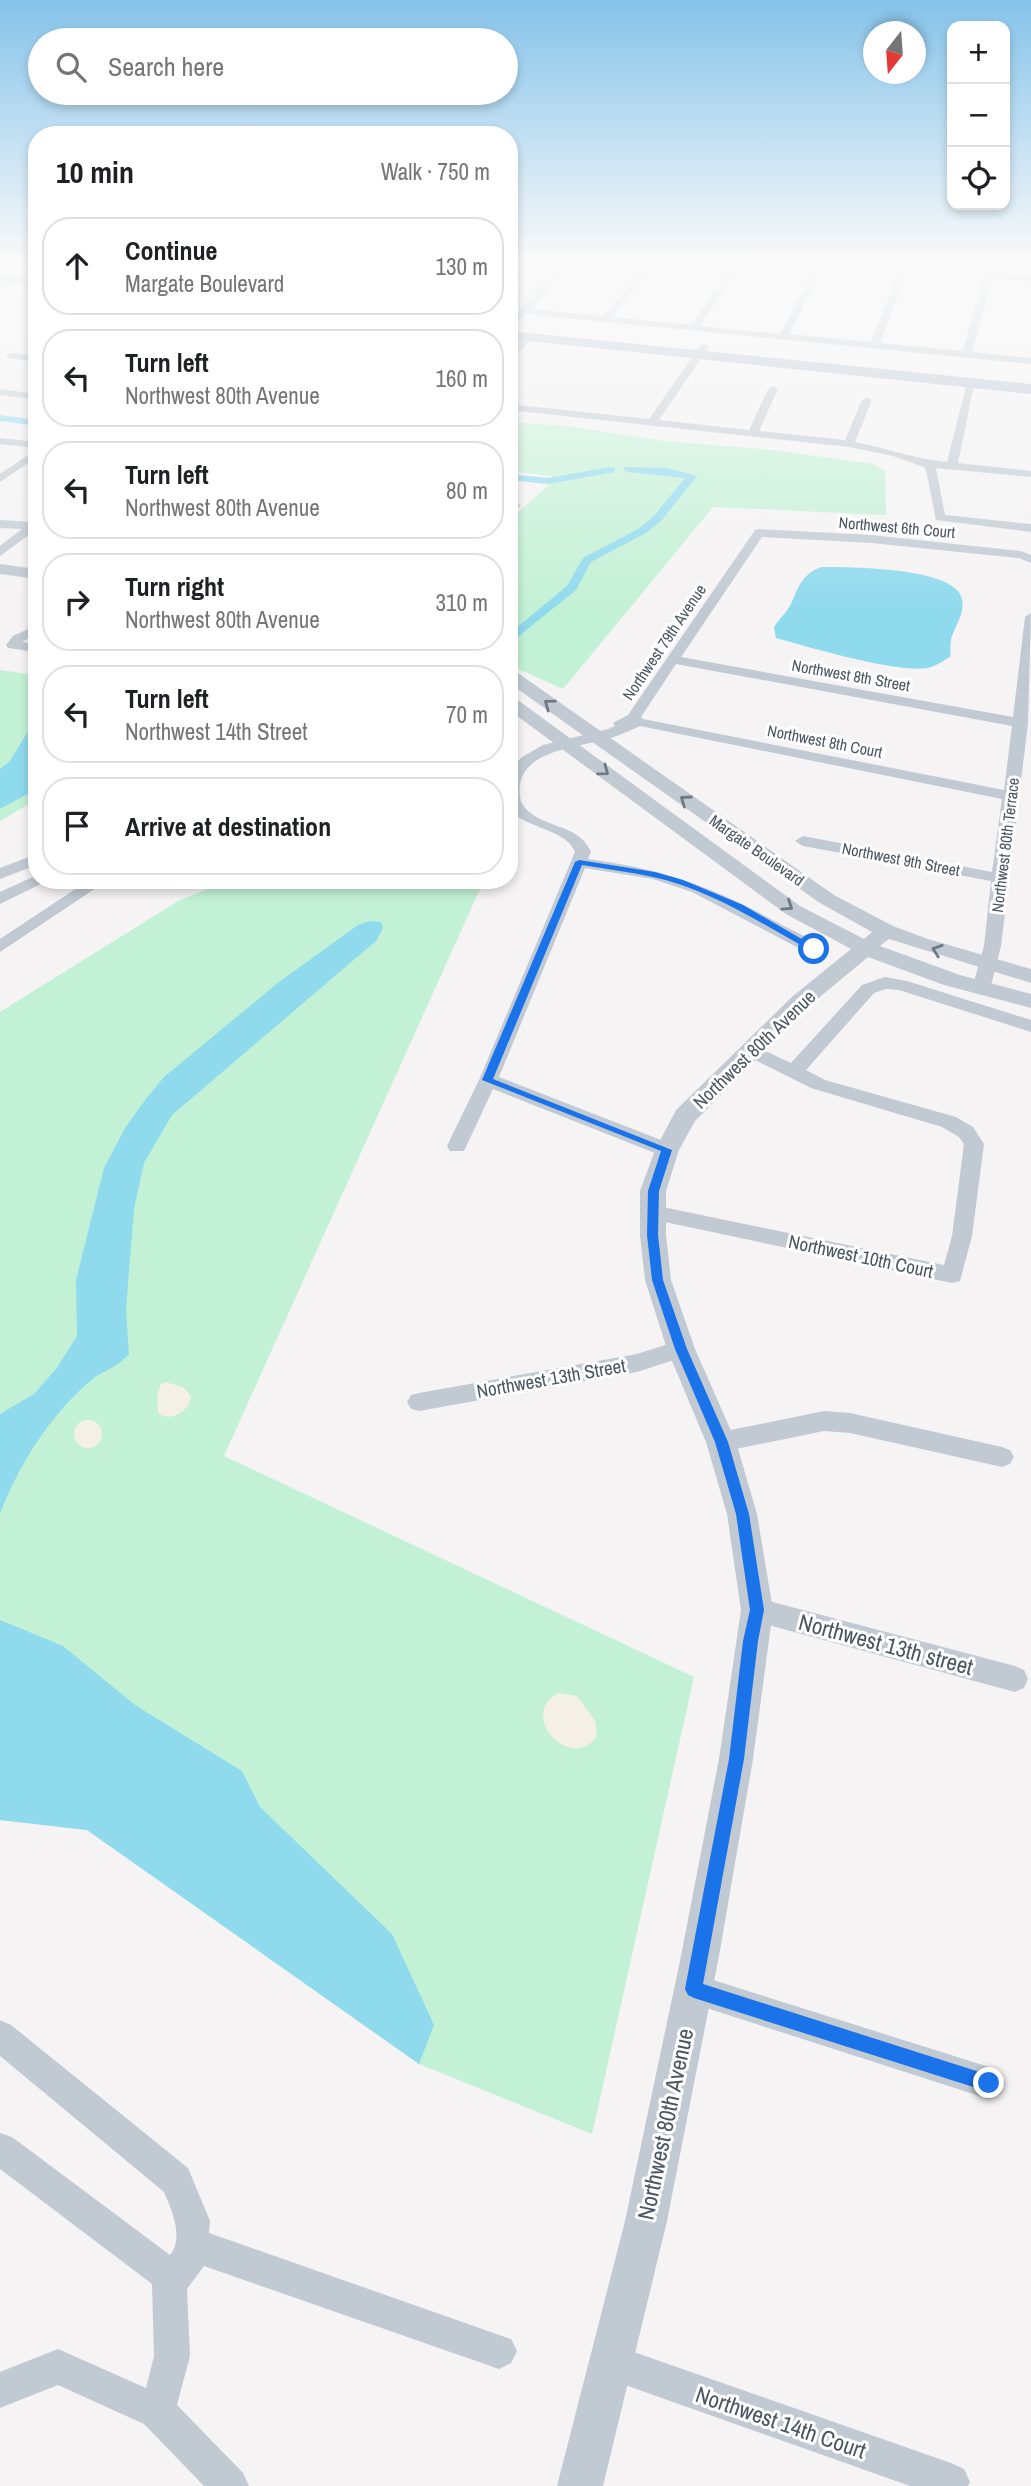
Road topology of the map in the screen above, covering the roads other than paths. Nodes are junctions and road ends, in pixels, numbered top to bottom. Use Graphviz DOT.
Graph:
graph roads {
  1 [pos="683,377"];
  2 [pos="928,377"];
  3 [pos="987,377"];
  4 [pos="1031,381"];
  5 [pos="972,382"];
  6 [pos="773,389"];
  7 [pos="1031,389"];
  8 [pos="0,392"];
  9 [pos="28,396"];
  10 [pos="867,400"];
  11 [pos="518,408"];
  12 [pos="652,422"];
  13 [pos="753,432"];
  14 [pos="0,441"];
  15 [pos="28,444"];
  16 [pos="849,444"];
  17 [pos="28,459"];
  18 [pos="928,464"];
  19 [pos="952,466"];
  20 [pos="1031,474"];
  21 [pos="0,479"];
  22 [pos="0,524"];
  23 [pos="28,524"];
  24 [pos="1031,528"];
  25 [pos="28,530"];
  26 [pos="759,533"];
  27 [pos="0,552"];
  28 [pos="1031,559"];
  29 [pos="0,569"];
  30 [pos="28,573"];
  31 [pos="0,584"];
  32 [pos="28,588"];
  33 [pos="1031,617"];
  34 [pos="28,634"];
  35 [pos="28,647"];
  36 [pos="674,660"];
  37 [pos="518,681"];
  38 [pos="518,708"];
  39 [pos="636,720"];
  40 [pos="1021,723"];
  41 [pos="594,734"];
  42 [pos="565,742"];
  43 [pos="518,774"];
  44 [pos="1011,796"];
  45 [pos="518,813"];
  46 [pos="803,841"];
  47 [pos="579,862"];
  48 [pos="28,863"];
  49 [pos="0,874"];
  50 [pos="999,878"];
  51 [pos="28,885"];
  52 [pos="87,889"];
  53 [pos="0,899"];
  54 [pos="875,939"];
  55 [pos="0,947"];
  56 [pos="814,949"];
  57 [pos="990,966"];
  58 [pos="1031,976"];
  59 [pos="981,989"];
  60 [pos="1031,1001"];
  61 [pos="1031,1026"];
  62 [pos="750,1050"];
  63 [pos="794,1072"];
  64 [pos="488,1080"];
  65 [pos="457,1146"];
  66 [pos="667,1150"];
  67 [pos="653,1213"];
  68 [pos="681,1349"];
  69 [pos="419,1402"];
  70 [pos="721,1442"];
  71 [pos="1002,1457"];
  72 [pos="757,1610"];
  73 [pos="1015,1679"];
  74 [pos="694,1989"];
  75 [pos="0,2036"];
  76 [pos="989,2083"];
  77 [pos="0,2149"];
  78 [pos="191,2244"];
  79 [pos="169,2284"];
  80 [pos="499,2351"];
  81 [pos="611,2361"];
  82 [pos="0,2390"];
  83 [pos="157,2411"];
  84 [pos="951,2482"];
  85 [pos="230,2486"];
  86 [pos="580,2486"];
  1 -- 12 [label="street"];
  2 -- 5 [label="main road"];
  3 -- 4 [label="main road"];
  5 -- 7 [label="main road"];
  5 -- 19 [label="street"];
  6 -- 13 [label="street"];
  8 -- 9 [label="street"];
  10 -- 16 [label="street"];
  11 -- 12 [label="street"];
  12 -- 13 [label="street"];
  13 -- 16 [label="street"];
  14 -- 15 [label="street"];
  16 -- 18 [label="street"];
  17 -- 21 [label="street"];
  18 -- 19 [label="street"];
  18 -- 24 [label="street"];
  19 -- 20 [label="street"];
  22 -- 23 [label="street"];
  25 -- 27 [label="street"];
  26 -- 28 [label="street, Northwest 6th Court"];
  26 -- 36 [label="street, Northwest 79th Avenue"];
  29 -- 30 [label="street"];
  31 -- 32 [label="street"];
  33 -- 40 [label="street, Northwest 80th Terrace"];
  34 -- 35 [label="street"];
  36 -- 39 [label="street, Northwest 79th Avenue"];
  36 -- 40 [label="street, Northwest 8th Street"];
  41 -- 37 [label="street, Margate Boulevard, one-way"];
  38 -- 42 [label="street, Margate Boulevard"];
  39 -- 41 [label="street, Northwest 79th Avenue"];
  39 -- 44 [label="street, Northwest 8th Court"];
  40 -- 44 [label="street, Northwest 80th Terrace"];
  41 -- 42 [label="street, Northwest 79th Avenue"];
  54 -- 41 [label="street, Margate Boulevard, one-way"];
  42 -- 43 [label="street"];
  42 -- 54 [label="street, Margate Boulevard, one-way"];
  44 -- 50 [label="street, Northwest 80th Terrace"];
  45 -- 47 [label="street"];
  46 -- 50 [label="street, Northwest 9th Street"];
  47 -- 56 [label="street"];
  47 -- 64 [label="street"];
  48 -- 49 [label="street"];
  50 -- 57 [label="street, Northwest 80th Terrace"];
  51 -- 53 [label="street"];
  52 -- 55 [label="street"];
  57 -- 54 [label="street, Margate Boulevard, one-way"];
  54 -- 59 [label="street, Margate Boulevard"];
  54 -- 62 [label="street, Northwest 80th Avenue"];
  57 -- 58 [label="street, Margate Boulevard"];
  57 -- 59 [label="street, Northwest 80th Terrace"];
  59 -- 60 [label="street, Margate Boulevard"];
  61 -- 63 [label="street"];
  62 -- 63 [label="street, Northwest 10th Court"];
  62 -- 66 [label="street, Northwest 80th Avenue"];
  63 -- 67 [label="street, Northwest 10th Court"];
  64 -- 65 [label="street"];
  64 -- 66 [label="street"];
  66 -- 67 [label="street, Northwest 80th Avenue"];
  67 -- 68 [label="street, Northwest 80th Avenue"];
  68 -- 69 [label="street, Northwest 13th Street"];
  68 -- 70 [label="street, Northwest 80th Avenue"];
  70 -- 71 [label="street"];
  70 -- 72 [label="street, Northwest 80th Avenue"];
  72 -- 73 [label="street, Northwest 13th street"];
  72 -- 74 [label="street, Northwest 80th Avenue"];
  74 -- 76 [label="street"];
  74 -- 81 [label="street, Northwest 80th Avenue"];
  75 -- 78 [label="street"];
  77 -- 79 [label="street"];
  78 -- 79 [label="street"];
  78 -- 80 [label="street"];
  79 -- 83 [label="street"];
  81 -- 84 [label="street, Northwest 14th Court"];
  81 -- 86 [label="street, Northwest 80th Avenue"];
  82 -- 83 [label="street"];
  83 -- 85 [label="street"];
}
